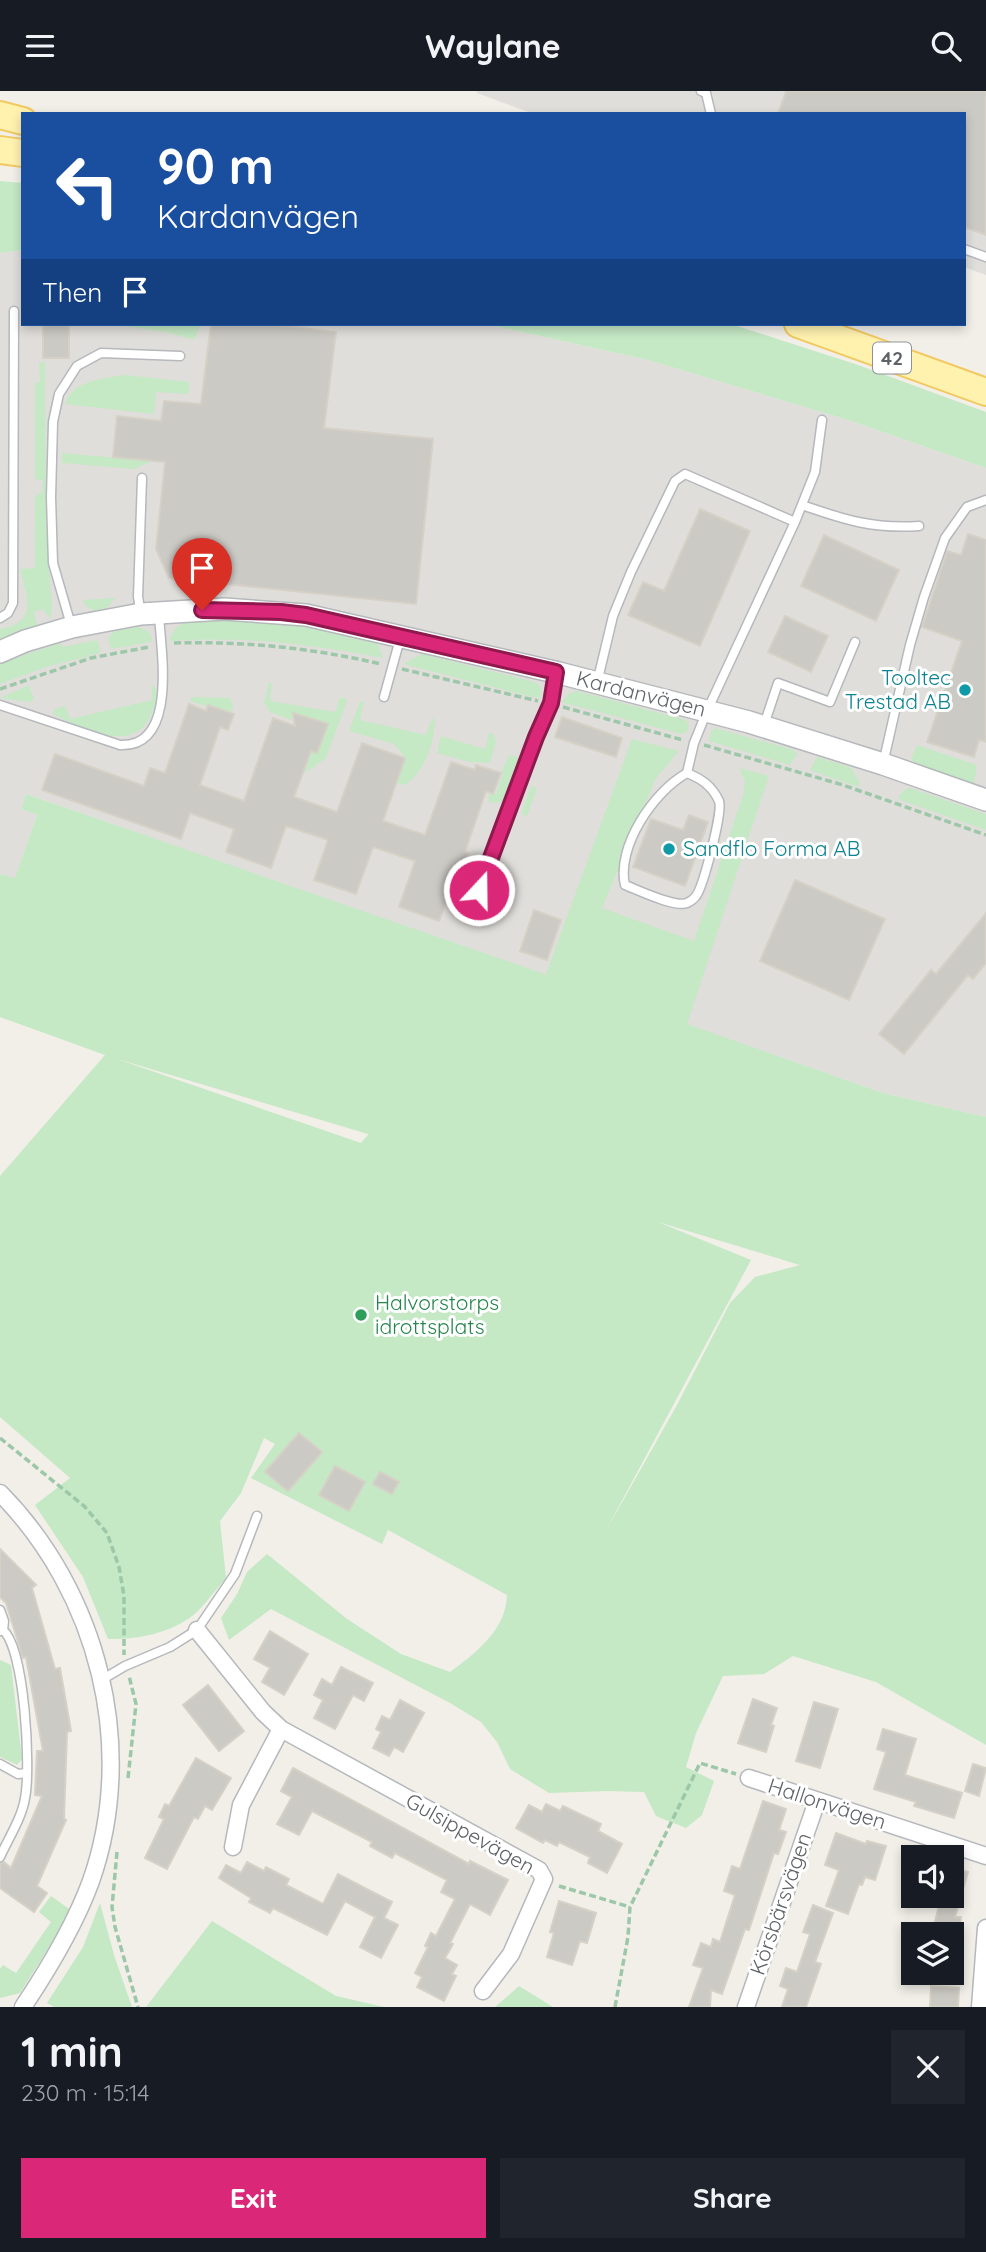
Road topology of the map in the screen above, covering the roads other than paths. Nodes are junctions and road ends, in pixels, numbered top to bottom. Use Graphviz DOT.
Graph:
graph roads {
  1 [pos="701,91"];
  2 [pos="711,112"];
  3 [pos="0,115"];
  4 [pos="21,120"];
  5 [pos="0,135"];
  6 [pos="21,137"];
  7 [pos="0,150"];
  8 [pos="21,153"];
  9 [pos="0,161"];
  10 [pos="21,162"];
  11 [pos="966,250"];
  12 [pos="986,257"];
  13 [pos="14,311"];
  14 [pos="804,326"];
  15 [pos="858,326"];
  16 [pos="180,356"];
  17 [pos="986,372"];
  18 [pos="986,391"];
  19 [pos="822,420"];
  20 [pos="142,478"];
  21 [pos="986,500"];
  22 [pos="802,505"];
  23 [pos="794,522"];
  24 [pos="919,526"];
  25 [pos="150,613"];
  26 [pos="0,618"];
  27 [pos="72,627"];
  28 [pos="401,636"];
  29 [pos="855,642"];
  30 [pos="0,652"];
  31 [pos="556,672"];
  32 [pos="597,683"];
  33 [pos="384,697"];
  34 [pos="0,705"];
  35 [pos="708,711"];
  36 [pos="764,726"];
  37 [pos="883,764"];
  38 [pos="687,773"];
  39 [pos="986,800"];
  40 [pos="479,890"];
  41 [pos="0,1493"];
  42 [pos="257,1516"];
  43 [pos="0,1610"];
  44 [pos="197,1630"];
  45 [pos="1,1631"];
  46 [pos="103,1679"];
  47 [pos="281,1729"];
  48 [pos="0,1764"];
  49 [pos="27,1773"];
  50 [pos="749,1778"];
  51 [pos="817,1801"];
  52 [pos="233,1847"];
  53 [pos="986,1856"];
  54 [pos="0,1857"];
  55 [pos="986,1928"];
  56 [pos="484,1991"];
  57 [pos="23,2007"];
  58 [pos="746,2007"];
  59 [pos="980,2007"];
  1 -- 2 [label="lane"];
  3 -- 4 [label="main road"];
  5 -- 6 [label="main road"];
  7 -- 8 [label="main road"];
  9 -- 10 [label="main road"];
  11 -- 12 [label="lane"];
  13 -- 26 [label="lane"];
  14 -- 18 [label="main road, 42"];
  15 -- 17 [label="main road, 42"];
  16 -- 27 [label="lane"];
  19 -- 22 [label="lane"];
  20 -- 25 [label="lane"];
  21 -- 37 [label="lane"];
  22 -- 23 [label="lane"];
  22 -- 24 [label="lane"];
  23 -- 32 [label="lane"];
  23 -- 35 [label="lane"];
  25 -- 27 [label="street, Kardanvägen"];
  25 -- 28 [label="street, Kardanvägen"];
  25 -- 34 [label="lane"];
  27 -- 30 [label="street, Kardanvägen"];
  28 -- 31 [label="street, Kardanvägen"];
  28 -- 33 [label="lane"];
  29 -- 36 [label="lane"];
  31 -- 32 [label="street, Kardanvägen"];
  31 -- 40 [label="lane"];
  32 -- 35 [label="street, Kardanvägen"];
  35 -- 36 [label="street, Kardanvägen"];
  35 -- 38 [label="lane"];
  36 -- 37 [label="street, Kardanvägen"];
  37 -- 39 [label="street, Kardanvägen"];
  38 -- 38 [label="lane"];
  41 -- 46 [label="street"];
  42 -- 44 [label="lane"];
  43 -- 45 [label="lane"];
  44 -- 46 [label="lane"];
  44 -- 47 [label="street, Gulsippevägen"];
  45 -- 49 [label="lane"];
  46 -- 57 [label="street"];
  47 -- 52 [label="street"];
  47 -- 56 [label="street, Gulsippevägen"];
  48 -- 49 [label="lane"];
  49 -- 54 [label="lane"];
  50 -- 51 [label="street, Hallonvägen"];
  51 -- 53 [label="street, Hallonvägen"];
  51 -- 58 [label="street, Körsbärsvägen"];
  55 -- 59 [label="street"];
}
